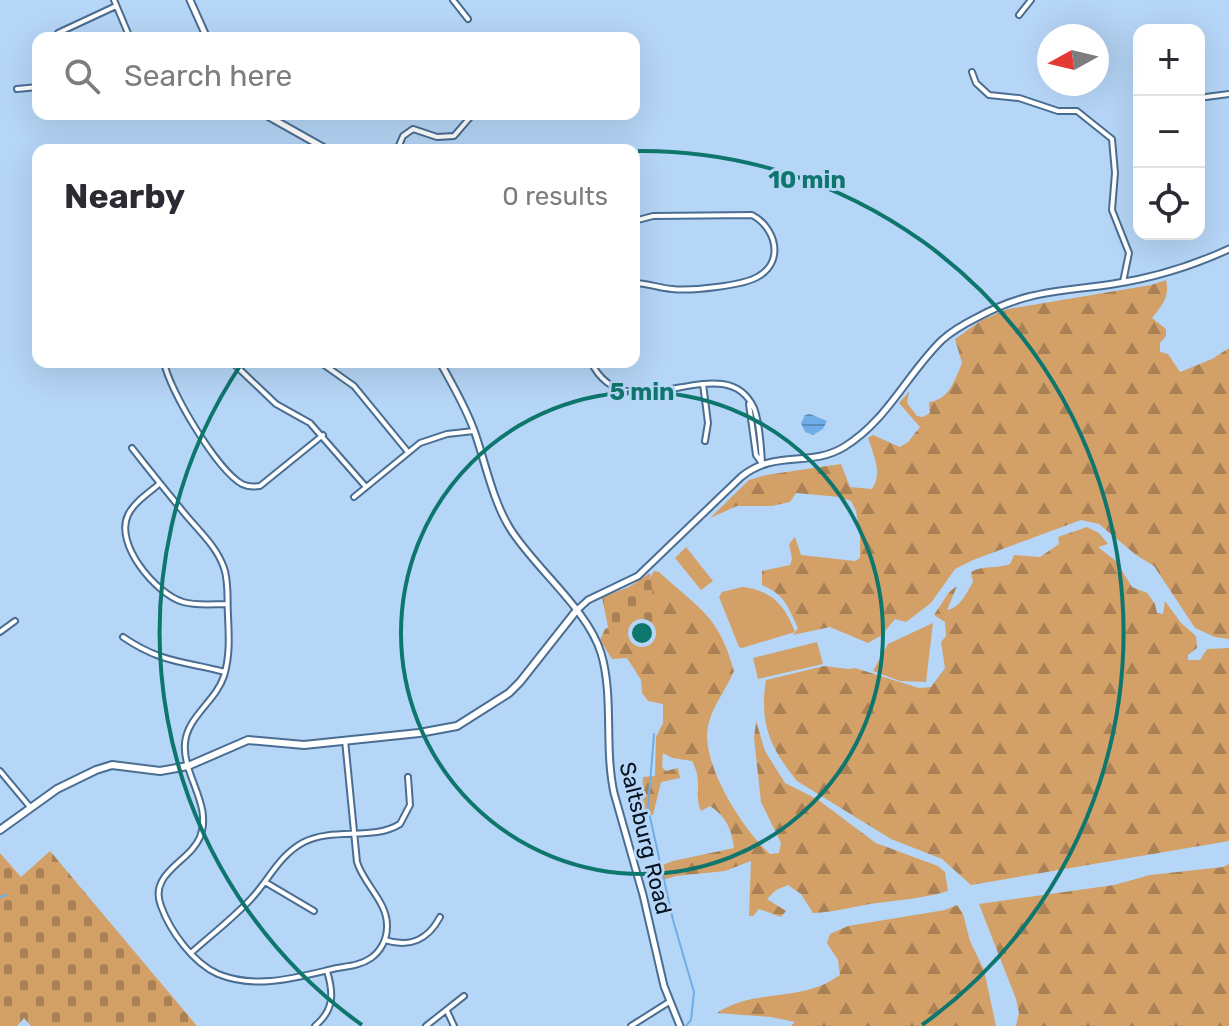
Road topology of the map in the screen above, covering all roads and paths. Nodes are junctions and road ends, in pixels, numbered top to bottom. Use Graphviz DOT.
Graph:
graph roads {
  1 [pos="190,0"];
  2 [pos="453,0"];
  3 [pos="1031,0"];
  4 [pos="115,3"];
  5 [pos="1019,15"];
  6 [pos="468,19"];
  7 [pos="60,32"];
  8 [pos="127,32"];
  9 [pos="204,32"];
  10 [pos="972,72"];
  11 [pos="32,88"];
  12 [pos="17,89"];
  13 [pos="1229,94"];
  14 [pos="1206,97"];
  15 [pos="275,120"];
  16 [pos="468,120"];
  17 [pos="317,144"];
  18 [pos="400,144"];
  19 [pos="640,219"];
  20 [pos="1229,249"];
  21 [pos="1123,282"];
  22 [pos="640,284"];
  23 [pos="166,368"];
  24 [pos="238,368"];
  25 [pos="328,368"];
  26 [pos="443,368"];
  27 [pos="595,368"];
  28 [pos="703,384"];
  29 [pos="474,431"];
  30 [pos="323,435"];
  31 [pos="705,441"];
  32 [pos="132,448"];
  33 [pos="408,452"];
  34 [pos="762,463"];
  35 [pos="160,483"];
  36 [pos="366,487"];
  37 [pos="354,497"];
  38 [pos="227,604"];
  39 [pos="576,611"];
  40 [pos="15,621"];
  41 [pos="0,632"];
  42 [pos="123,637"];
  43 [pos="225,672"];
  44 [pos="345,740"];
  45 [pos="188,766"];
  46 [pos="0,771"];
  47 [pos="408,777"];
  48 [pos="30,807"];
  49 [pos="0,830"];
  50 [pos="353,832"];
  51 [pos="265,882"];
  52 [pos="314,911"];
  53 [pos="440,917"];
  54 [pos="385,940"];
  55 [pos="191,953"];
  56 [pos="327,971"];
  57 [pos="464,996"];
  58 [pos="669,1002"];
  59 [pos="447,1011"];
  60 [pos="315,1026"];
  61 [pos="426,1026"];
  62 [pos="454,1026"];
  63 [pos="631,1026"];
  64 [pos="680,1026"];
  1 -- 9 [label="main road"];
  2 -- 6 [label="street"];
  3 -- 5 [label="street"];
  4 -- 7 [label="street"];
  4 -- 8 [label="street"];
  10 -- 21 [label="street"];
  11 -- 12 [label="street"];
  13 -- 14 [label="street"];
  15 -- 17 [label="main road"];
  16 -- 18 [label="street"];
  19 -- 22 [label="street"];
  20 -- 21 [label="main road"];
  21 -- 34 [label="main road"];
  23 -- 30 [label="street"];
  24 -- 30 [label="street"];
  25 -- 33 [label="street"];
  26 -- 29 [label="main road, Saltsburg Road"];
  27 -- 28 [label="street"];
  28 -- 31 [label="street"];
  28 -- 34 [label="street"];
  29 -- 33 [label="street"];
  29 -- 39 [label="main road, Saltsburg Road"];
  30 -- 36 [label="street"];
  32 -- 35 [label="street"];
  33 -- 36 [label="street"];
  34 -- 39 [label="main road"];
  35 -- 38 [label="street"];
  35 -- 38 [label="street"];
  36 -- 37 [label="street"];
  38 -- 43 [label="street"];
  39 -- 44 [label="main road"];
  39 -- 58 [label="main road, Saltsburg Road"];
  40 -- 41 [label="street"];
  42 -- 43 [label="street"];
  43 -- 45 [label="street"];
  44 -- 45 [label="main road"];
  44 -- 50 [label="street"];
  45 -- 48 [label="main road"];
  45 -- 55 [label="street"];
  46 -- 48 [label="street"];
  47 -- 50 [label="street"];
  48 -- 49 [label="main road"];
  50 -- 51 [label="street"];
  50 -- 54 [label="street"];
  51 -- 52 [label="street"];
  51 -- 55 [label="street"];
  53 -- 54 [label="street"];
  54 -- 56 [label="street"];
  55 -- 56 [label="street"];
  56 -- 60 [label="street"];
  57 -- 59 [label="street"];
  58 -- 63 [label="street"];
  58 -- 64 [label="main road, Saltsburg Road"];
  59 -- 61 [label="street"];
  59 -- 62 [label="street"];
}
